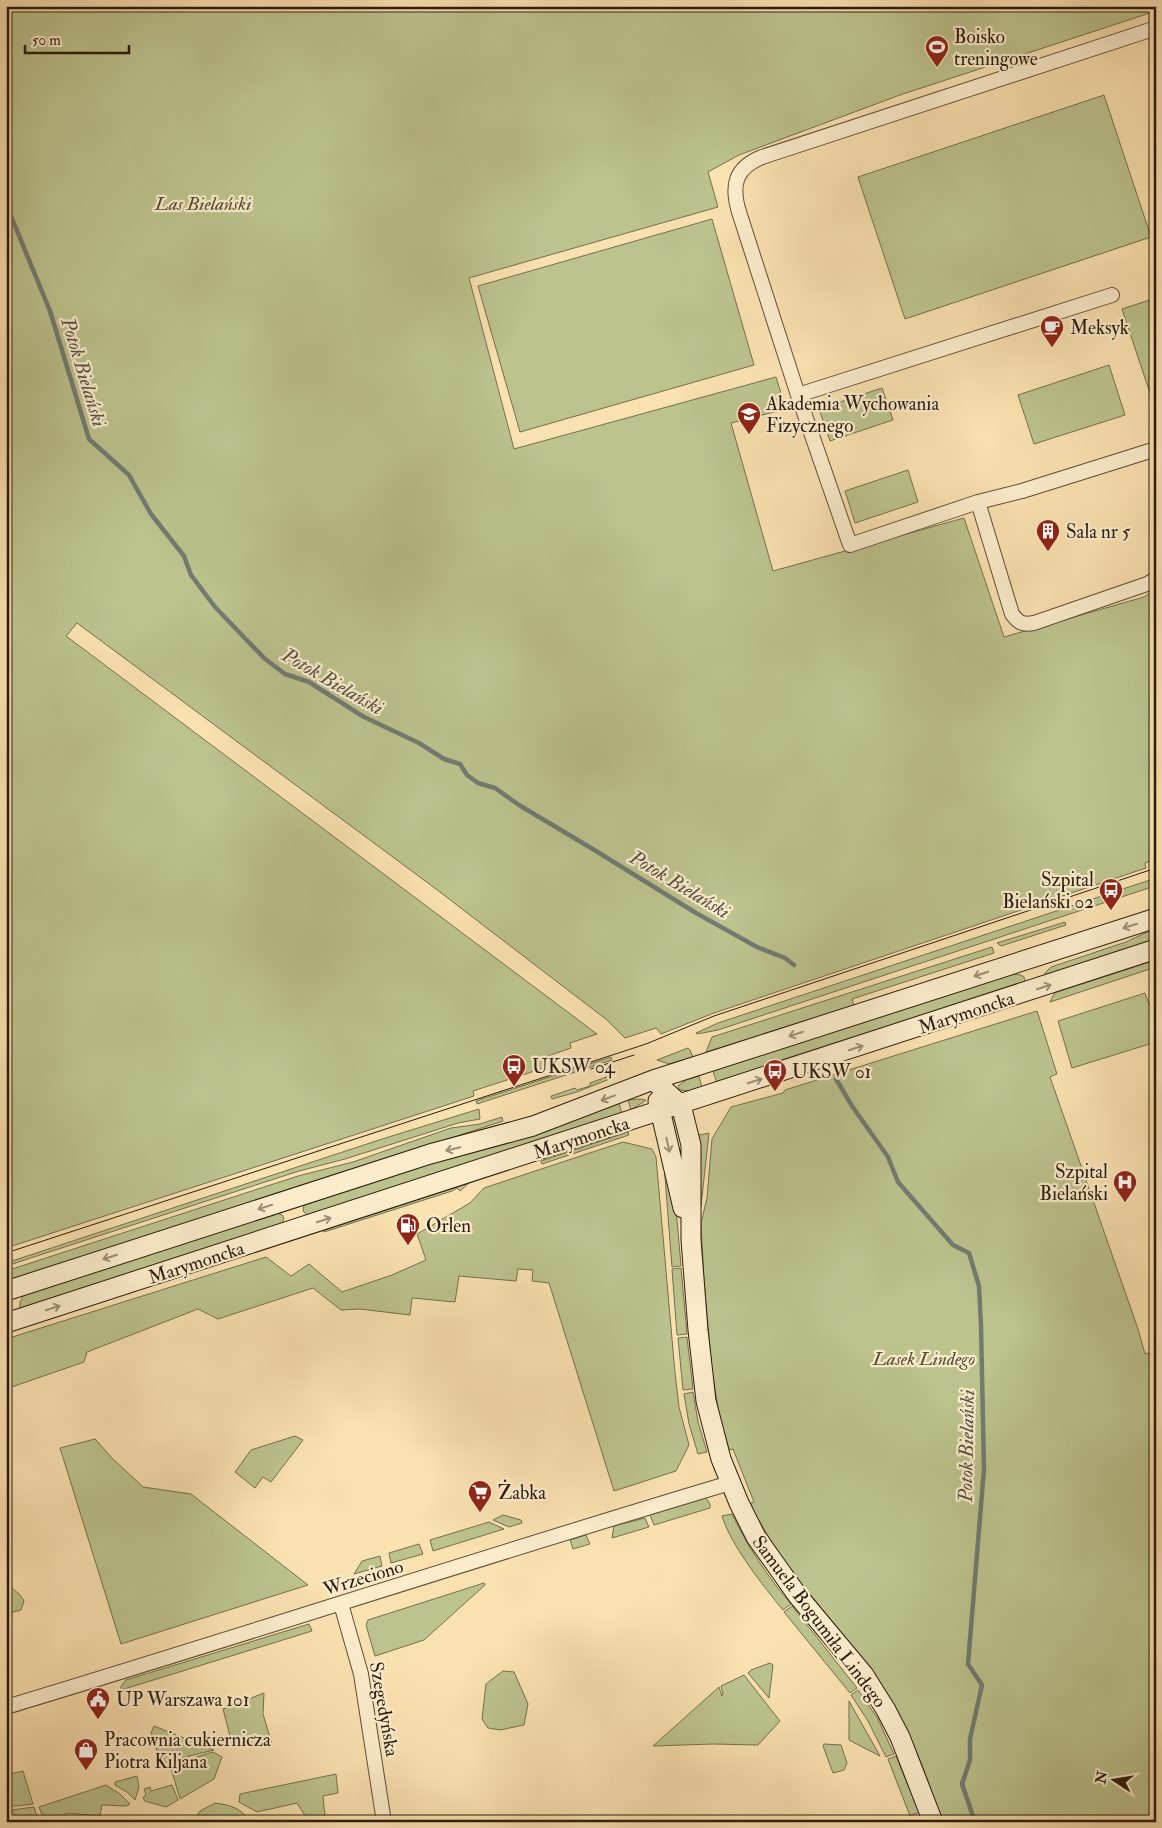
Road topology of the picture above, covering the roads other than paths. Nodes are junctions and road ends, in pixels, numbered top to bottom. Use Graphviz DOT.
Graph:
graph roads {
  1 [pos="1156,28"];
  2 [pos="1112,294"];
  3 [pos="798,395"];
  4 [pos="1156,448"];
  5 [pos="978,502"];
  6 [pos="1156,579"];
  7 [pos="1156,918"];
  8 [pos="1156,949"];
  9 [pos="653,1080"];
  10 [pos="681,1105"];
  11 [pos="660,1111"];
  12 [pos="288,1200"];
  13 [pos="297,1229"];
  14 [pos="691,1240"];
  15 [pos="6,1292"];
  16 [pos="11,1322"];
  17 [pos="730,1483"];
  18 [pos="341,1604"];
  19 [pos="6,1707"];
  20 [pos="384,1822"];
  21 [pos="933,1822"];
  1 -- 3 [label="street"];
  2 -- 3 [label="street"];
  3 -- 5 [label="street"];
  4 -- 5 [label="street"];
  5 -- 6 [label="street"];
  7 -- 9 [label="main road, Marymoncka, one-way"];
  10 -- 8 [label="main road, Marymoncka, one-way"];
  9 -- 10 [label="main road"];
  9 -- 11 [label="main road, Samuela Bogumiła Lindego"];
  9 -- 12 [label="main road, Marymoncka, one-way"];
  10 -- 11 [label="main road, Marymoncka"];
  10 -- 14 [label="main road, Samuela Bogumiła Lindego"];
  13 -- 11 [label="main road, Marymoncka, one-way"];
  11 -- 14 [label="main road, Samuela Bogumiła Lindego, one-way"];
  12 -- 13 [label="main road"];
  12 -- 15 [label="main road, Marymoncka, one-way"];
  16 -- 13 [label="main road, Marymoncka, one-way"];
  14 -- 17 [label="main road, Samuela Bogumiła Lindego"];
  15 -- 16 [label="main road"];
  17 -- 18 [label="street, Wrzeciono"];
  17 -- 21 [label="main road, Samuela Bogumiła Lindego"];
  18 -- 19 [label="street, Wrzeciono"];
  18 -- 20 [label="street, Szegedyńska"];
}
